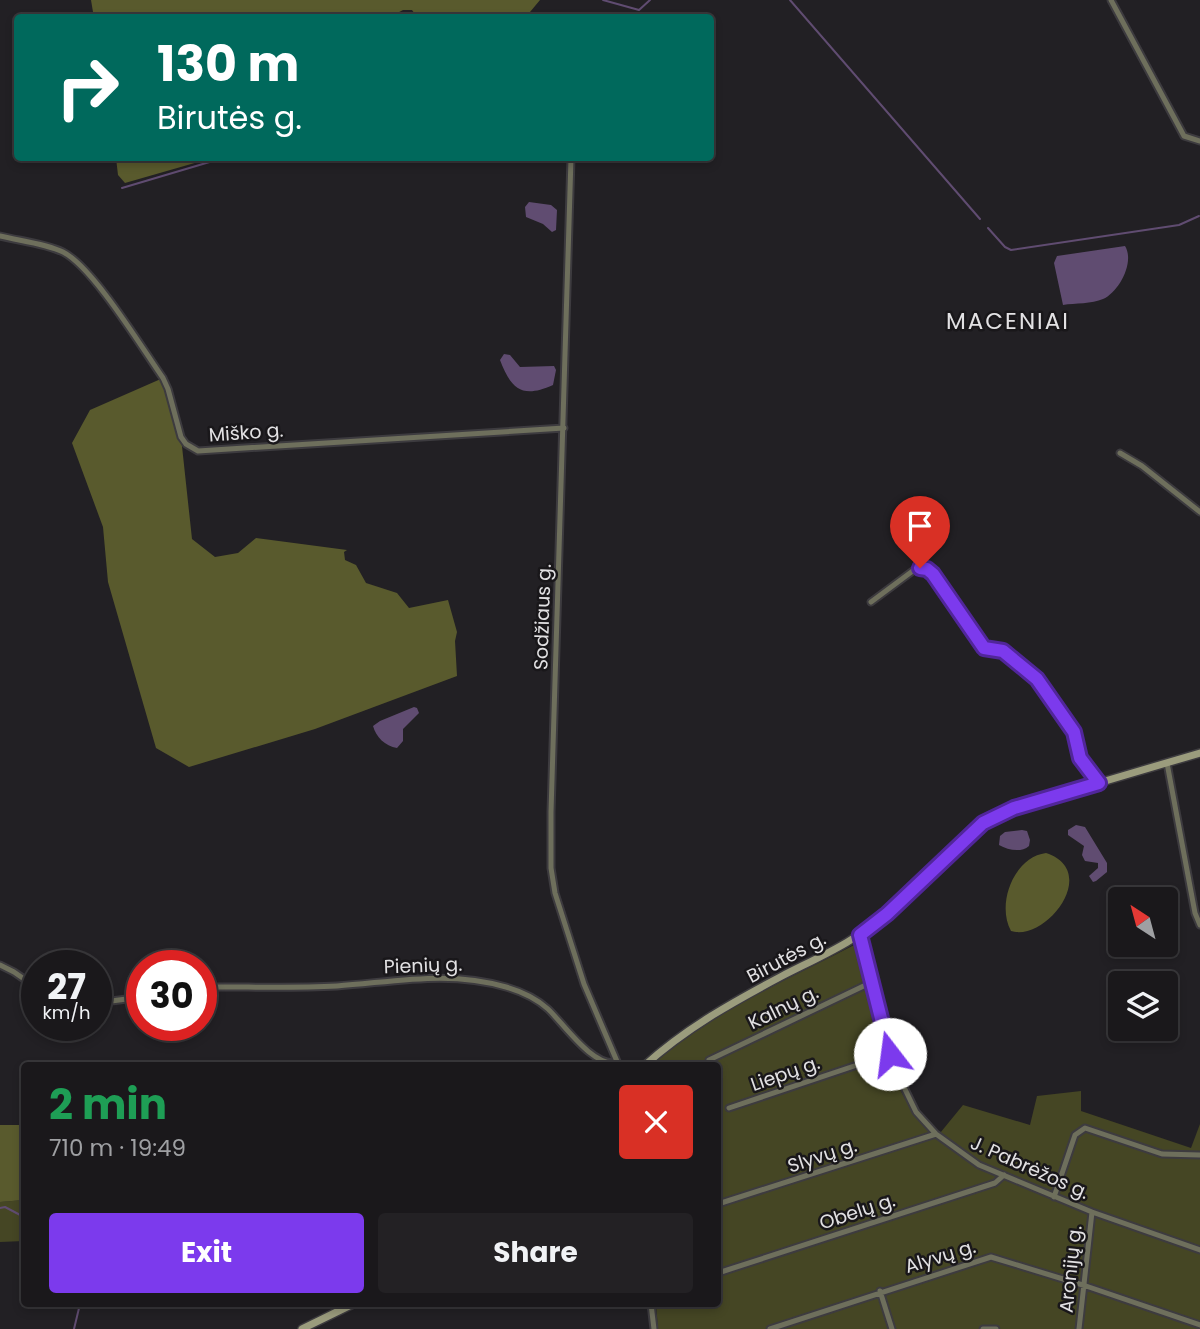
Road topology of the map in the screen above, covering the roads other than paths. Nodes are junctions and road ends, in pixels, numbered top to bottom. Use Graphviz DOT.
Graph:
graph roads {
  1 [pos="1111,0"];
  2 [pos="1200,141"];
  3 [pos="571,161"];
  4 [pos="0,236"];
  5 [pos="564,428"];
  6 [pos="1120,453"];
  7 [pos="1200,512"];
  8 [pos="872,602"];
  9 [pos="1200,753"];
  10 [pos="1167,763"];
  11 [pos="1099,783"];
  12 [pos="1200,925"];
  13 [pos="860,935"];
  14 [pos="0,965"];
  15 [pos="21,977"];
  16 [pos="872,982"];
  17 [pos="217,987"];
  18 [pos="890,1054"];
  19 [pos="709,1060"];
  20 [pos="606,1062"];
  21 [pos="617,1062"];
  22 [pos="649,1062"];
  23 [pos="729,1108"];
  24 [pos="936,1134"];
  25 [pos="1200,1155"];
  26 [pos="1004,1175"];
  27 [pos="1054,1197"];
  28 [pos="721,1203"];
  29 [pos="1092,1212"];
  30 [pos="1200,1250"];
  31 [pos="721,1272"];
  32 [pos="1086,1286"];
  33 [pos="880,1291"];
  34 [pos="346,1307"];
  35 [pos="651,1307"];
  36 [pos="1200,1325"];
  37 [pos="302,1329"];
  38 [pos="654,1329"];
  39 [pos="770,1329"];
  40 [pos="892,1329"];
  41 [pos="983,1329"];
  42 [pos="996,1329"];
  43 [pos="1079,1329"];
  1 -- 2 [label="street"];
  3 -- 5 [label="street, Sodžiaus g."];
  4 -- 5 [label="street, Miško g."];
  5 -- 21 [label="street, Sodžiaus g."];
  6 -- 7 [label="street"];
  8 -- 11 [label="street"];
  9 -- 10 [label="main road, Birutės g."];
  10 -- 11 [label="main road, Birutės g."];
  10 -- 12 [label="street"];
  11 -- 13 [label="main road, Birutės g."];
  13 -- 16 [label="street, J. Pabrėžos g."];
  13 -- 22 [label="main road, Birutės g."];
  14 -- 15 [label="street"];
  16 -- 18 [label="street, J. Pabrėžos g."];
  16 -- 19 [label="street, Kalnų g."];
  17 -- 20 [label="street, Pienių g."];
  18 -- 23 [label="street, Liepų g."];
  18 -- 24 [label="street, J. Pabrėžos g."];
  24 -- 26 [label="street, J. Pabrėžos g."];
  24 -- 28 [label="street, Slyvų g."];
  25 -- 27 [label="street"];
  26 -- 27 [label="street, J. Pabrėžos g."];
  26 -- 31 [label="street, Obelų g."];
  27 -- 29 [label="street, J. Pabrėžos g."];
  29 -- 30 [label="street, J. Pabrėžos g."];
  29 -- 32 [label="street, Aronijų g."];
  32 -- 33 [label="street, Alyvų g."];
  32 -- 36 [label="street, Alyvų g."];
  32 -- 43 [label="street, Aronijų g."];
  33 -- 39 [label="street, Alyvų g."];
  33 -- 40 [label="street"];
  34 -- 37 [label="main road"];
  35 -- 38 [label="street"];
  41 -- 42 [label="street"];
}
